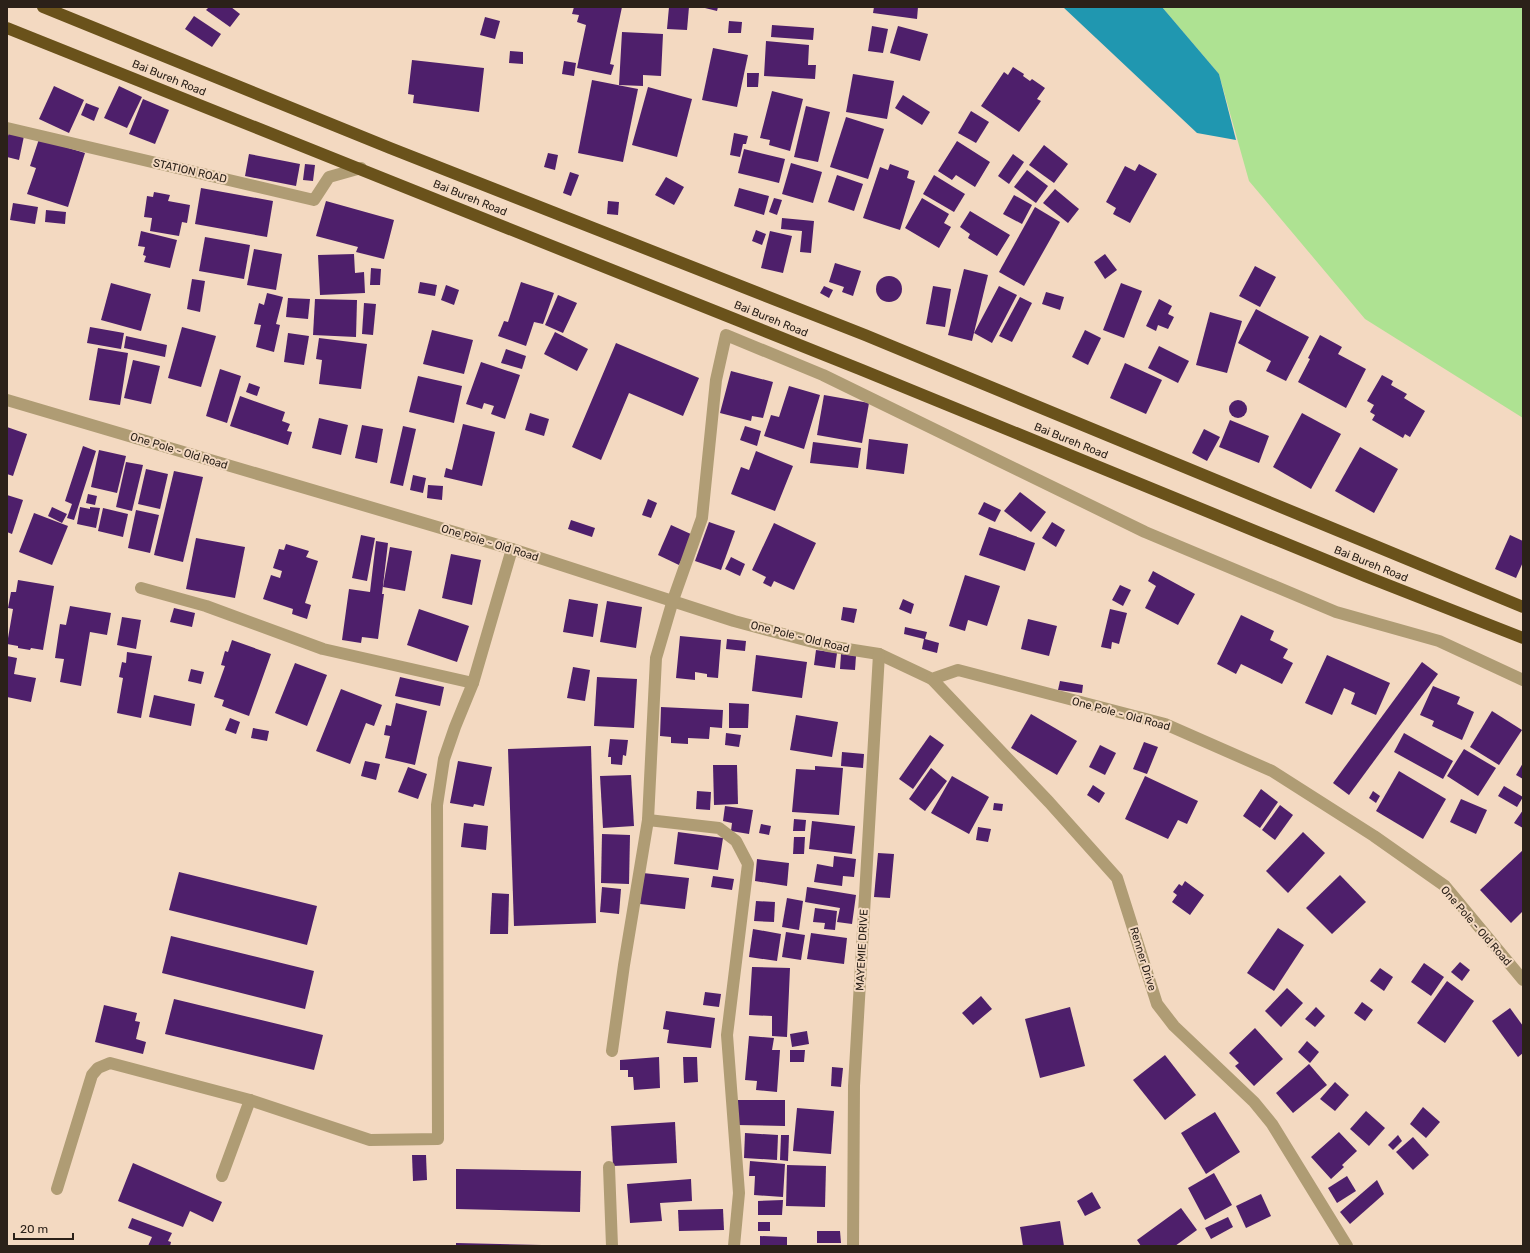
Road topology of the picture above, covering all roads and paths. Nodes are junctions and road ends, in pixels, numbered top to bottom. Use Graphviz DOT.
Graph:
graph roads {
  1 [pos="43,7"];
  2 [pos="7,28"];
  3 [pos="7,128"];
  4 [pos="361,168"];
  5 [pos="7,400"];
  6 [pos="512,549"];
  7 [pos="141,588"];
  8 [pos="672,600"];
  9 [pos="1523,607"];
  10 [pos="1523,638"];
  11 [pos="879,654"];
  12 [pos="932,679"];
  13 [pos="1523,680"];
  14 [pos="473,683"];
  15 [pos="648,820"];
  16 [pos="1523,980"];
  17 [pos="612,1050"];
  18 [pos="250,1100"];
  19 [pos="609,1167"];
  20 [pos="222,1176"];
  21 [pos="57,1189"];
  22 [pos="612,1246"];
  23 [pos="734,1246"];
  24 [pos="853,1246"];
  25 [pos="1347,1246"];
  1 -- 9 [label="highway, Bai Bureh Road"];
  2 -- 4 [label="highway, Bai Bureh Road"];
  3 -- 4 [label="street, STATION ROAD"];
  4 -- 10 [label="highway, Bai Bureh Road"];
  5 -- 6 [label="street, One Pole - Old Road"];
  6 -- 8 [label="street, One Pole - Old Road"];
  6 -- 14 [label="street"];
  7 -- 14 [label="street"];
  8 -- 11 [label="street, One Pole - Old Road"];
  8 -- 13 [label="street"];
  8 -- 15 [label="street"];
  11 -- 12 [label="street, One Pole - Old Road"];
  11 -- 24 [label="street, MAYEMIE DRIVE"];
  12 -- 16 [label="street, One Pole - Old Road"];
  12 -- 25 [label="street, Renner Drive"];
  14 -- 18 [label="street"];
  15 -- 17 [label="street"];
  15 -- 23 [label="street"];
  18 -- 20 [label="street"];
  18 -- 21 [label="street"];
  19 -- 22 [label="street"];
}
